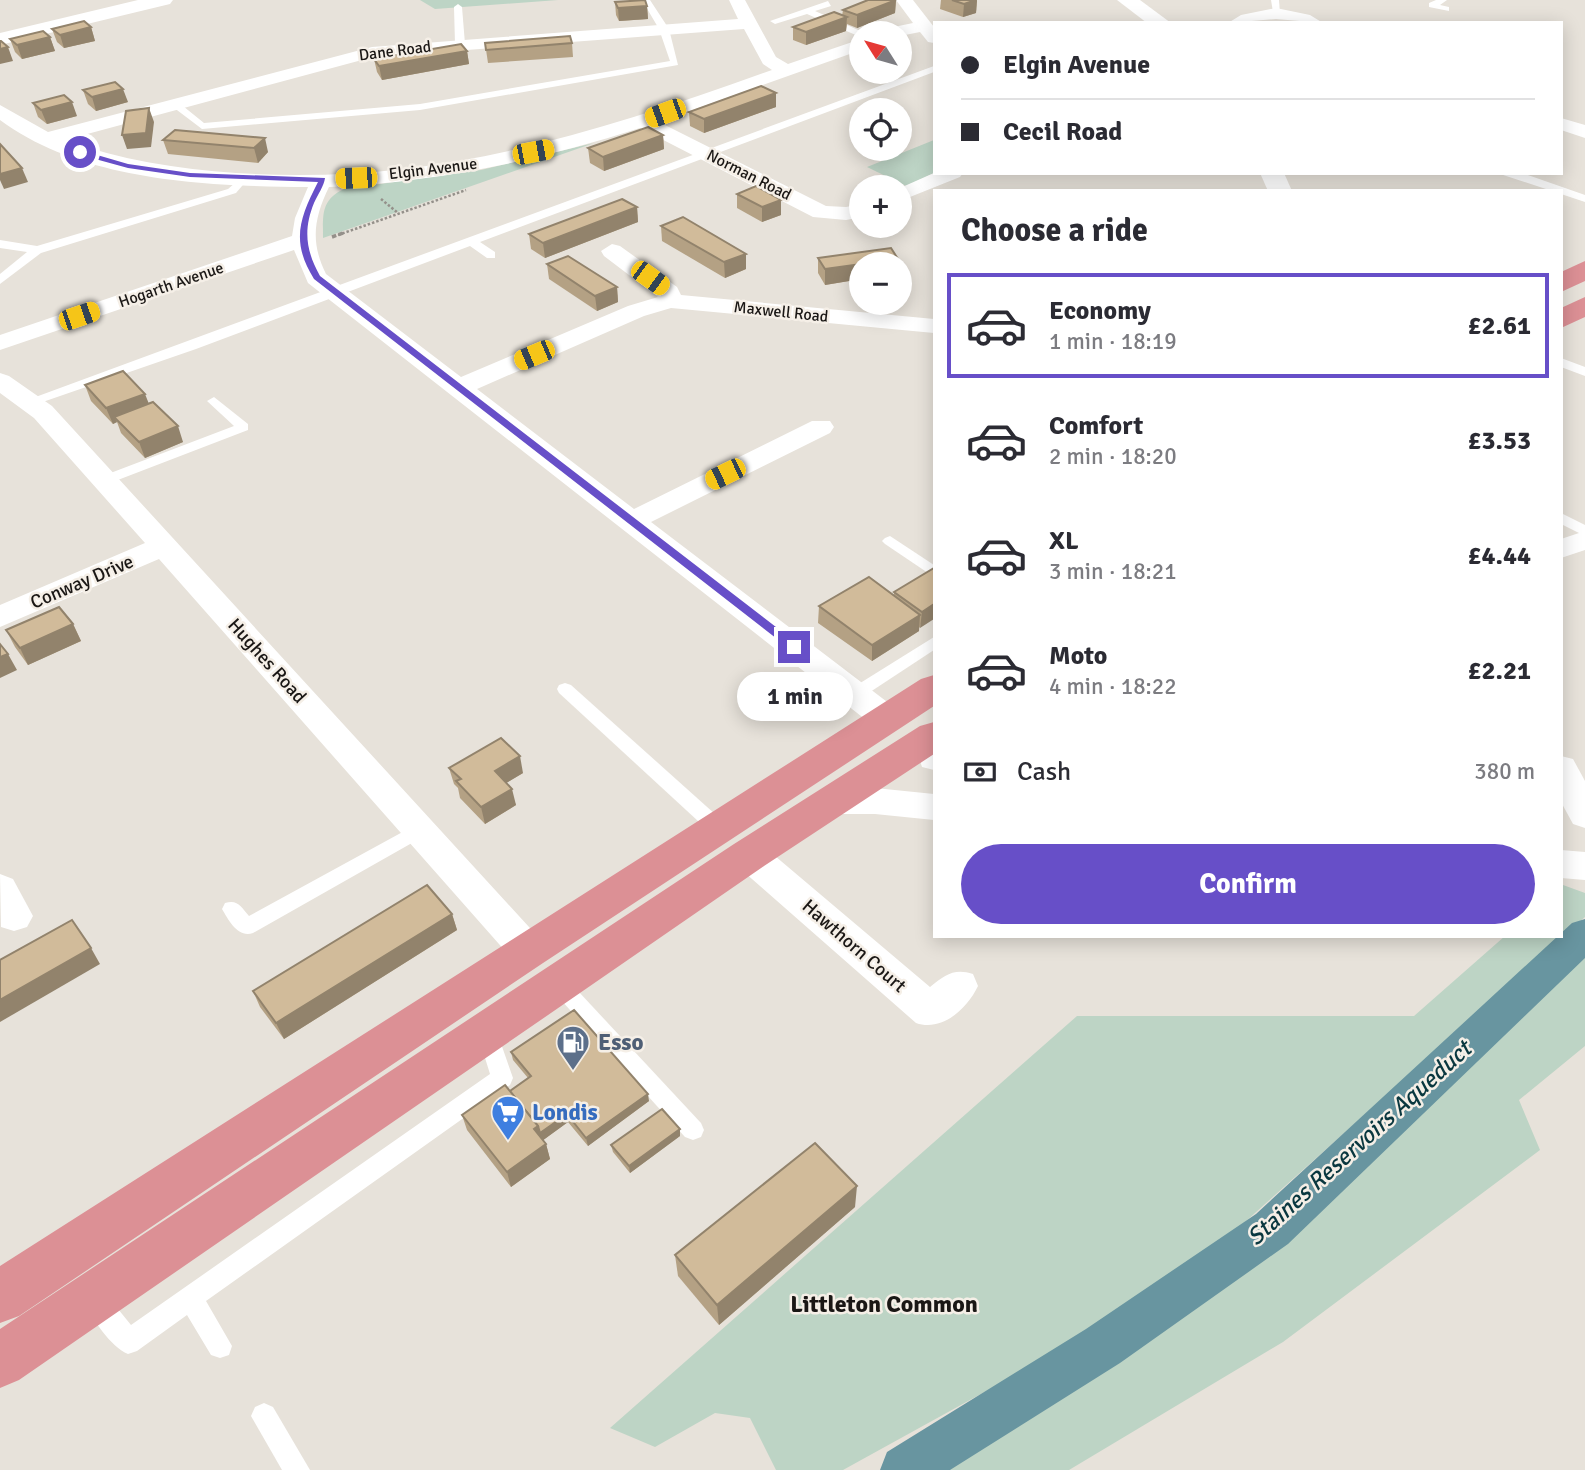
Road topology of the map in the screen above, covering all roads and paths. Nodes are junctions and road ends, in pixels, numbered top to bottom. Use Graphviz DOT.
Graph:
graph roads {
  1 [pos="163,0"];
  2 [pos="646,0"];
  3 [pos="737,0"];
  4 [pos="904,0"];
  5 [pos="1127,0"];
  6 [pos="828,4"];
  7 [pos="1276,6"];
  8 [pos="458,7"];
  9 [pos="808,11"];
  10 [pos="775,21"];
  11 [pos="1158,21"];
  12 [pos="1242,21"];
  13 [pos="1310,21"];
  14 [pos="750,23"];
  15 [pos="664,29"];
  16 [pos="849,29"];
  17 [pos="929,32"];
  18 [pos="0,39"];
  19 [pos="460,44"];
  20 [pos="849,48"];
  21 [pos="933,69"];
  22 [pos="786,70"];
  23 [pos="174,104"];
  24 [pos="0,111"];
  25 [pos="641,121"];
  26 [pos="1563,125"];
  27 [pos="1585,132"];
  28 [pos="50,138"];
  29 [pos="707,154"];
  30 [pos="948,175"];
  31 [pos="1515,175"];
  32 [pos="243,179"];
  33 [pos="322,180"];
  34 [pos="1557,189"];
  35 [pos="912,190"];
  36 [pos="1563,191"];
  37 [pos="1585,199"];
  38 [pos="849,213"];
  39 [pos="302,240"];
  40 [pos="634,241"];
  41 [pos="472,242"];
  42 [pos="0,244"];
  43 [pos="37,250"];
  44 [pos="612,251"];
  45 [pos="491,255"];
  46 [pos="587,260"];
  47 [pos="1585,269"];
  48 [pos="0,280"];
  49 [pos="1563,283"];
  50 [pos="336,293"];
  51 [pos="670,301"];
  52 [pos="1585,304"];
  53 [pos="1563,319"];
  54 [pos="933,326"];
  55 [pos="0,343"];
  56 [pos="1563,363"];
  57 [pos="1585,372"];
  58 [pos="0,381"];
  59 [pos="458,388"];
  60 [pos="214,401"];
  61 [pos="29,402"];
  62 [pos="821,427"];
  63 [pos="105,480"];
  64 [pos="1563,519"];
  65 [pos="630,522"];
  66 [pos="1585,531"];
  67 [pos="1585,540"];
  68 [pos="890,541"];
  69 [pos="164,546"];
  70 [pos="1563,548"];
  71 [pos="933,571"];
  72 [pos="0,617"];
  73 [pos="933,644"];
  74 [pos="933,688"];
  75 [pos="565,689"];
  76 [pos="871,706"];
  77 [pos="933,738"];
  78 [pos="1563,772"];
  79 [pos="832,801"];
  80 [pos="933,807"];
  81 [pos="1585,816"];
  82 [pos="419,830"];
  83 [pos="734,842"];
  84 [pos="1563,864"];
  85 [pos="1585,866"];
  86 [pos="232,909"];
  87 [pos="527,950"];
  88 [pos="558,983"];
  89 [pos="959,986"];
  90 [pos="487,1032"];
  91 [pos="693,1130"];
  92 [pos="0,1297"];
  93 [pos="94,1298"];
  94 [pos="191,1299"];
  95 [pos="220,1346"];
  96 [pos="0,1361"];
  97 [pos="264,1416"];
  98 [pos="297,1470"];
  1 -- 18 [label="street"];
  2 -- 15 [label="lane"];
  3 -- 14 [label="street"];
  4 -- 17 [label="street"];
  5 -- 11 [label="street"];
  6 -- 9 [label="lane"];
  7 -- 12 [label="street"];
  7 -- 13 [label="street"];
  8 -- 19 [label="lane"];
  9 -- 10 [label="lane"];
  9 -- 16 [label="lane"];
  14 -- 15 [label="street, Dane Road"];
  14 -- 22 [label="street"];
  15 -- 19 [label="street, Dane Road"];
  15 -- 23 [label="lane"];
  19 -- 23 [label="street, Dane Road"];
  20 -- 22 [label="street, Elgin Avenue"];
  21 -- 29 [label="lane"];
  22 -- 25 [label="street, Elgin Avenue"];
  23 -- 28 [label="street, Dane Road"];
  24 -- 28 [label="street, Elgin Avenue"];
  25 -- 29 [label="street, Norman Road"];
  25 -- 33 [label="street, Elgin Avenue"];
  26 -- 27 [label="street"];
  28 -- 32 [label="street, Elgin Avenue"];
  29 -- 38 [label="street, Norman Road"];
  29 -- 41 [label="lane"];
  30 -- 35 [label="street"];
  31 -- 34 [label="lane"];
  32 -- 33 [label="street, Elgin Avenue"];
  32 -- 43 [label="lane"];
  33 -- 39 [label="street"];
  36 -- 37 [label="lane"];
  39 -- 50 [label="street"];
  39 -- 55 [label="street, Hogarth Avenue"];
  40 -- 44 [label="street"];
  41 -- 45 [label="lane"];
  41 -- 50 [label="lane"];
  42 -- 43 [label="lane"];
  43 -- 48 [label="lane"];
  44 -- 46 [label="street"];
  44 -- 51 [label="street"];
  47 -- 49 [label="highway"];
  50 -- 59 [label="street"];
  50 -- 61 [label="lane"];
  51 -- 54 [label="street, Maxwell Road"];
  51 -- 59 [label="street, Maxwell Road"];
  52 -- 53 [label="highway"];
  56 -- 57 [label="lane"];
  58 -- 61 [label="street, Hughes Road"];
  59 -- 65 [label="street"];
  60 -- 63 [label="lane"];
  61 -- 63 [label="street, Hughes Road"];
  62 -- 65 [label="street"];
  63 -- 69 [label="street, Hughes Road"];
  64 -- 66 [label="lane"];
  65 -- 76 [label="street"];
  67 -- 70 [label="street"];
  68 -- 71 [label="lane"];
  69 -- 72 [label="street, Conway Drive"];
  69 -- 82 [label="street, Hughes Road"];
  73 -- 76 [label="lane"];
  74 -- 76 [label="highway"];
  75 -- 83 [label="lane"];
  76 -- 83 [label="highway"];
  77 -- 79 [label="highway"];
  78 -- 81 [label="street"];
  79 -- 80 [label="street"];
  79 -- 83 [label="highway"];
  82 -- 86 [label="lane"];
  82 -- 87 [label="street, Hughes Road"];
  83 -- 87 [label="highway"];
  83 -- 88 [label="highway"];
  83 -- 89 [label="street, Hawthorn Court"];
  84 -- 85 [label="street"];
  87 -- 92 [label="highway"];
  88 -- 90 [label="highway"];
  88 -- 91 [label="lane"];
  90 -- 93 [label="highway"];
  90 -- 94 [label="lane"];
  93 -- 94 [label="lane"];
  93 -- 96 [label="highway"];
  94 -- 95 [label="lane"];
  97 -- 98 [label="lane"];
}
